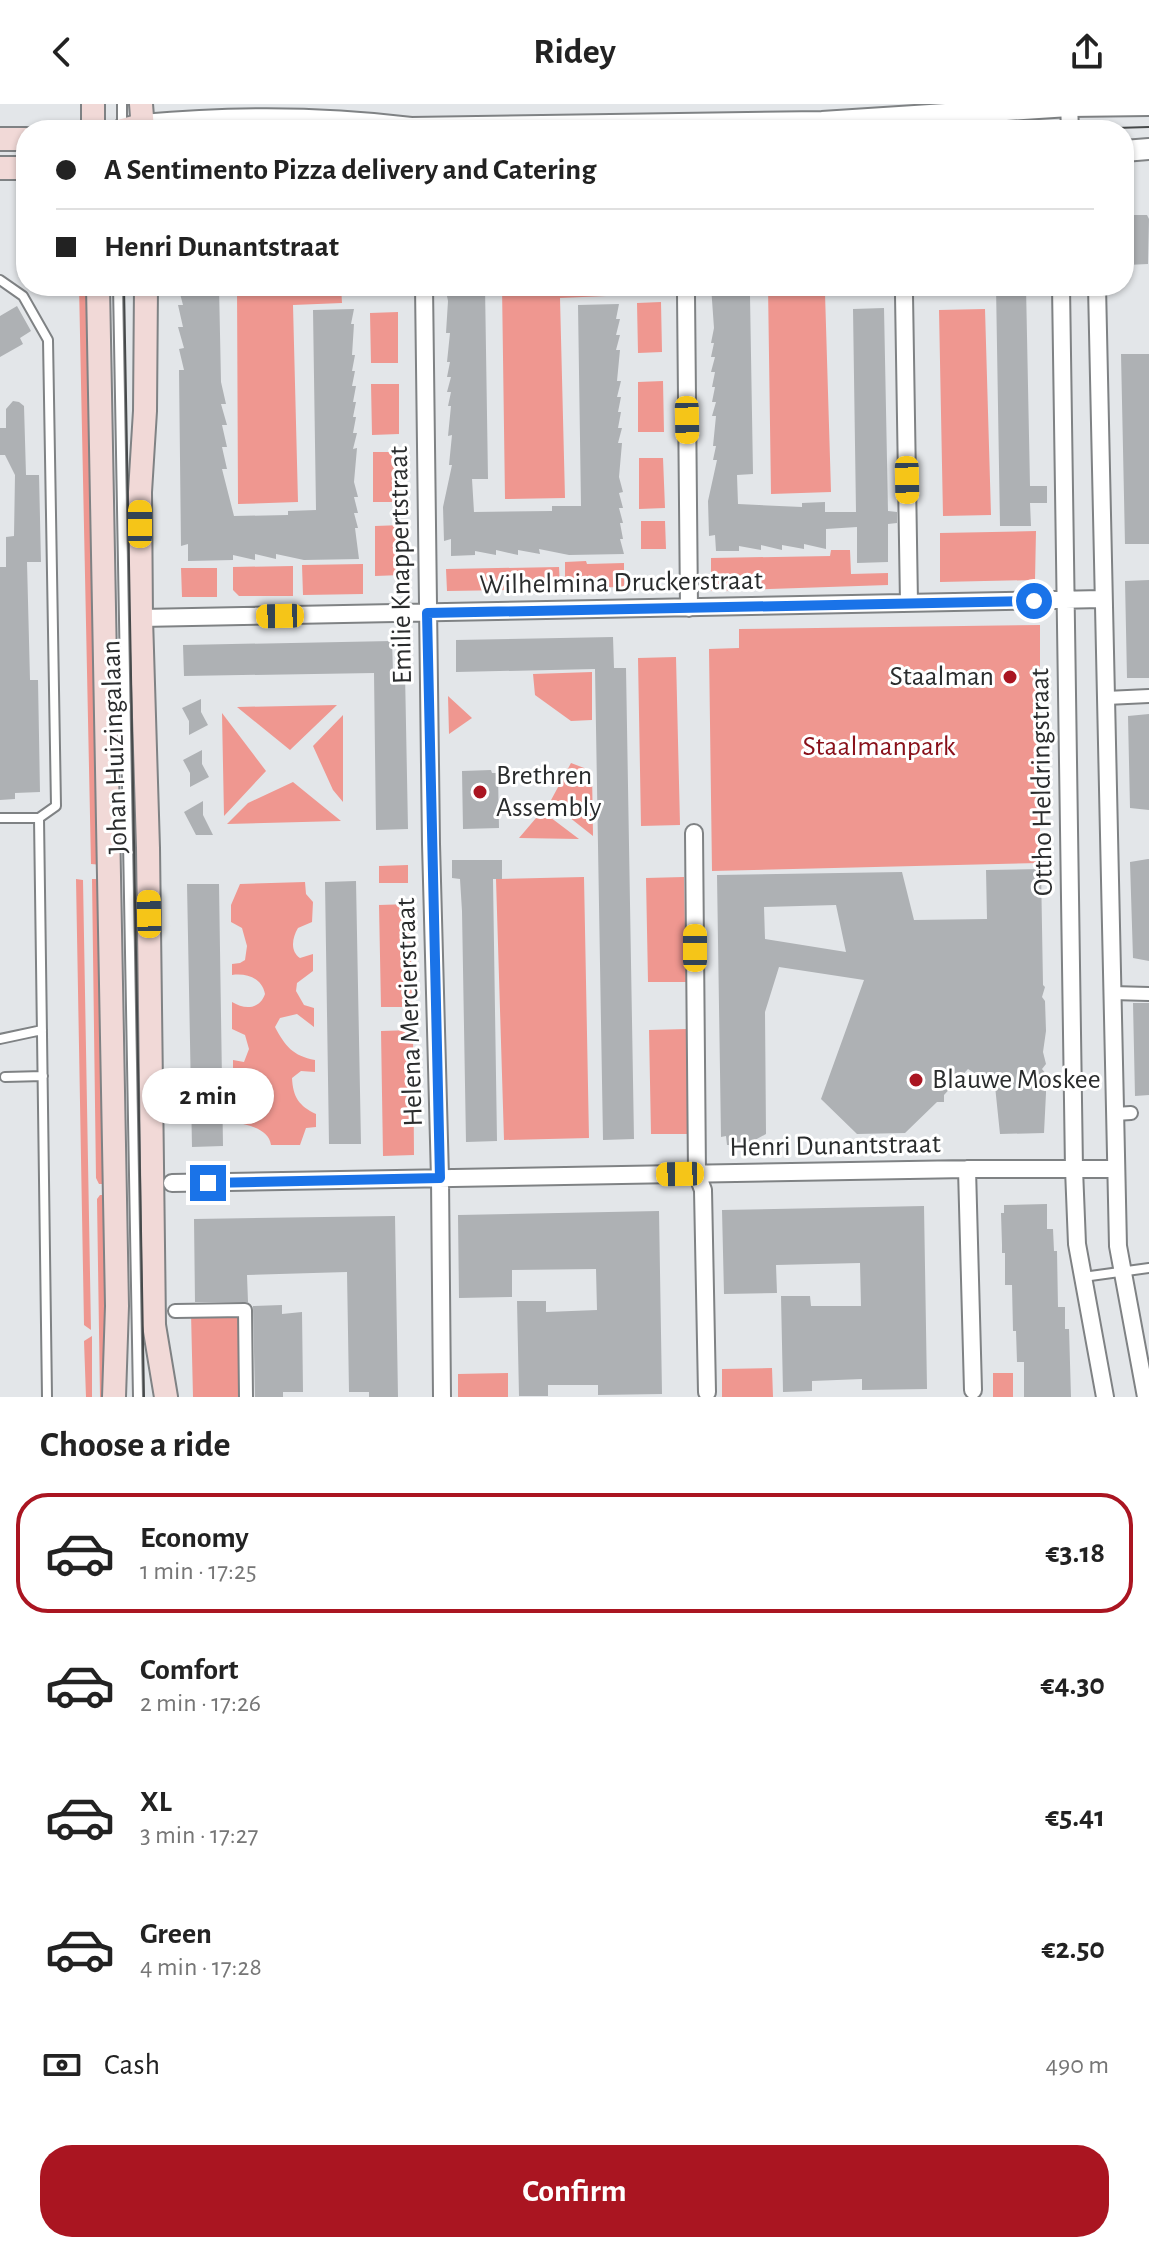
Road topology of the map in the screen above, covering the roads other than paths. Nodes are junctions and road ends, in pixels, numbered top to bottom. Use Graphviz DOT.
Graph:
graph roads {
  1 [pos="1069,105"];
  2 [pos="1149,105"];
  3 [pos="851,120"];
  4 [pos="23,296"];
  5 [pos="98,296"];
  6 [pos="118,296"];
  7 [pos="146,296"];
  8 [pos="424,296"];
  9 [pos="686,296"];
  10 [pos="904,296"];
  11 [pos="1061,296"];
  12 [pos="1097,296"];
  13 [pos="1102,599"];
  14 [pos="1066,600"];
  15 [pos="909,603"];
  16 [pos="689,608"];
  17 [pos="427,613"];
  18 [pos="141,618"];
  19 [pos="1149,696"];
  20 [pos="1106,698"];
  21 [pos="0,818"];
  22 [pos="39,818"];
  23 [pos="694,833"];
  24 [pos="431,844"];
  25 [pos="1112,993"];
  26 [pos="1149,994"];
  27 [pos="42,1030"];
  28 [pos="0,1039"];
  29 [pos="43,1076"];
  30 [pos="5,1077"];
  31 [pos="967,1169"];
  32 [pos="1074,1169"];
  33 [pos="1116,1169"];
  34 [pos="697,1174"];
  35 [pos="440,1178"];
  36 [pos="172,1183"];
  37 [pos="1149,1268"];
  38 [pos="1121,1271"];
  39 [pos="1083,1277"];
  40 [pos="175,1311"];
  41 [pos="973,1390"];
  42 [pos="707,1392"];
  43 [pos="47,1397"];
  44 [pos="114,1397"];
  45 [pos="138,1397"];
  46 [pos="166,1397"];
  47 [pos="246,1397"];
  48 [pos="442,1397"];
  49 [pos="1105,1397"];
  50 [pos="1146,1397"];
  1 -- 2 [label="street"];
  1 -- 3 [label="street"];
  4 -- 22 [label="lane"];
  5 -- 44 [label="main road, Johan Huizingalaan"];
  6 -- 45 [label="lane, Johan Huizingalaan"];
  7 -- 18 [label="main road, Johan Huizingalaan"];
  8 -- 17 [label="street, Emilie Knappertstraat"];
  9 -- 16 [label="street"];
  10 -- 15 [label="street"];
  11 -- 14 [label="street, Ottho Heldringstraat"];
  12 -- 13 [label="street"];
  13 -- 14 [label="street, Wilhelmina Druckerstraat"];
  13 -- 20 [label="street"];
  14 -- 15 [label="street, Wilhelmina Druckerstraat"];
  14 -- 32 [label="street, Ottho Heldringstraat"];
  15 -- 16 [label="street, Wilhelmina Druckerstraat"];
  16 -- 17 [label="street, Wilhelmina Druckerstraat"];
  17 -- 18 [label="street, Wilhelmina Druckerstraat"];
  17 -- 24 [label="street, Emilie Knappertstraat"];
  18 -- 46 [label="main road, Johan Huizingalaan"];
  19 -- 20 [label="street"];
  20 -- 25 [label="street"];
  21 -- 22 [label="lane"];
  22 -- 27 [label="lane"];
  23 -- 34 [label="street"];
  24 -- 35 [label="street, Helena Mercierstraat"];
  25 -- 26 [label="street"];
  25 -- 33 [label="street"];
  27 -- 28 [label="lane"];
  27 -- 29 [label="lane"];
  29 -- 30 [label="lane"];
  29 -- 43 [label="lane"];
  31 -- 32 [label="street, Henri Dunantstraat"];
  31 -- 34 [label="street, Henri Dunantstraat"];
  31 -- 41 [label="street"];
  32 -- 33 [label="street, Henri Dunantstraat"];
  32 -- 39 [label="street, Ottho Heldringstraat"];
  33 -- 38 [label="street"];
  34 -- 35 [label="street, Henri Dunantstraat"];
  34 -- 42 [label="street"];
  35 -- 36 [label="street, Henri Dunantstraat"];
  35 -- 48 [label="street, Helena Mercierstraat"];
  37 -- 38 [label="lane"];
  38 -- 39 [label="lane"];
  38 -- 50 [label="street"];
  39 -- 49 [label="street, Ottho Heldringstraat"];
  40 -- 47 [label="street"];
}
